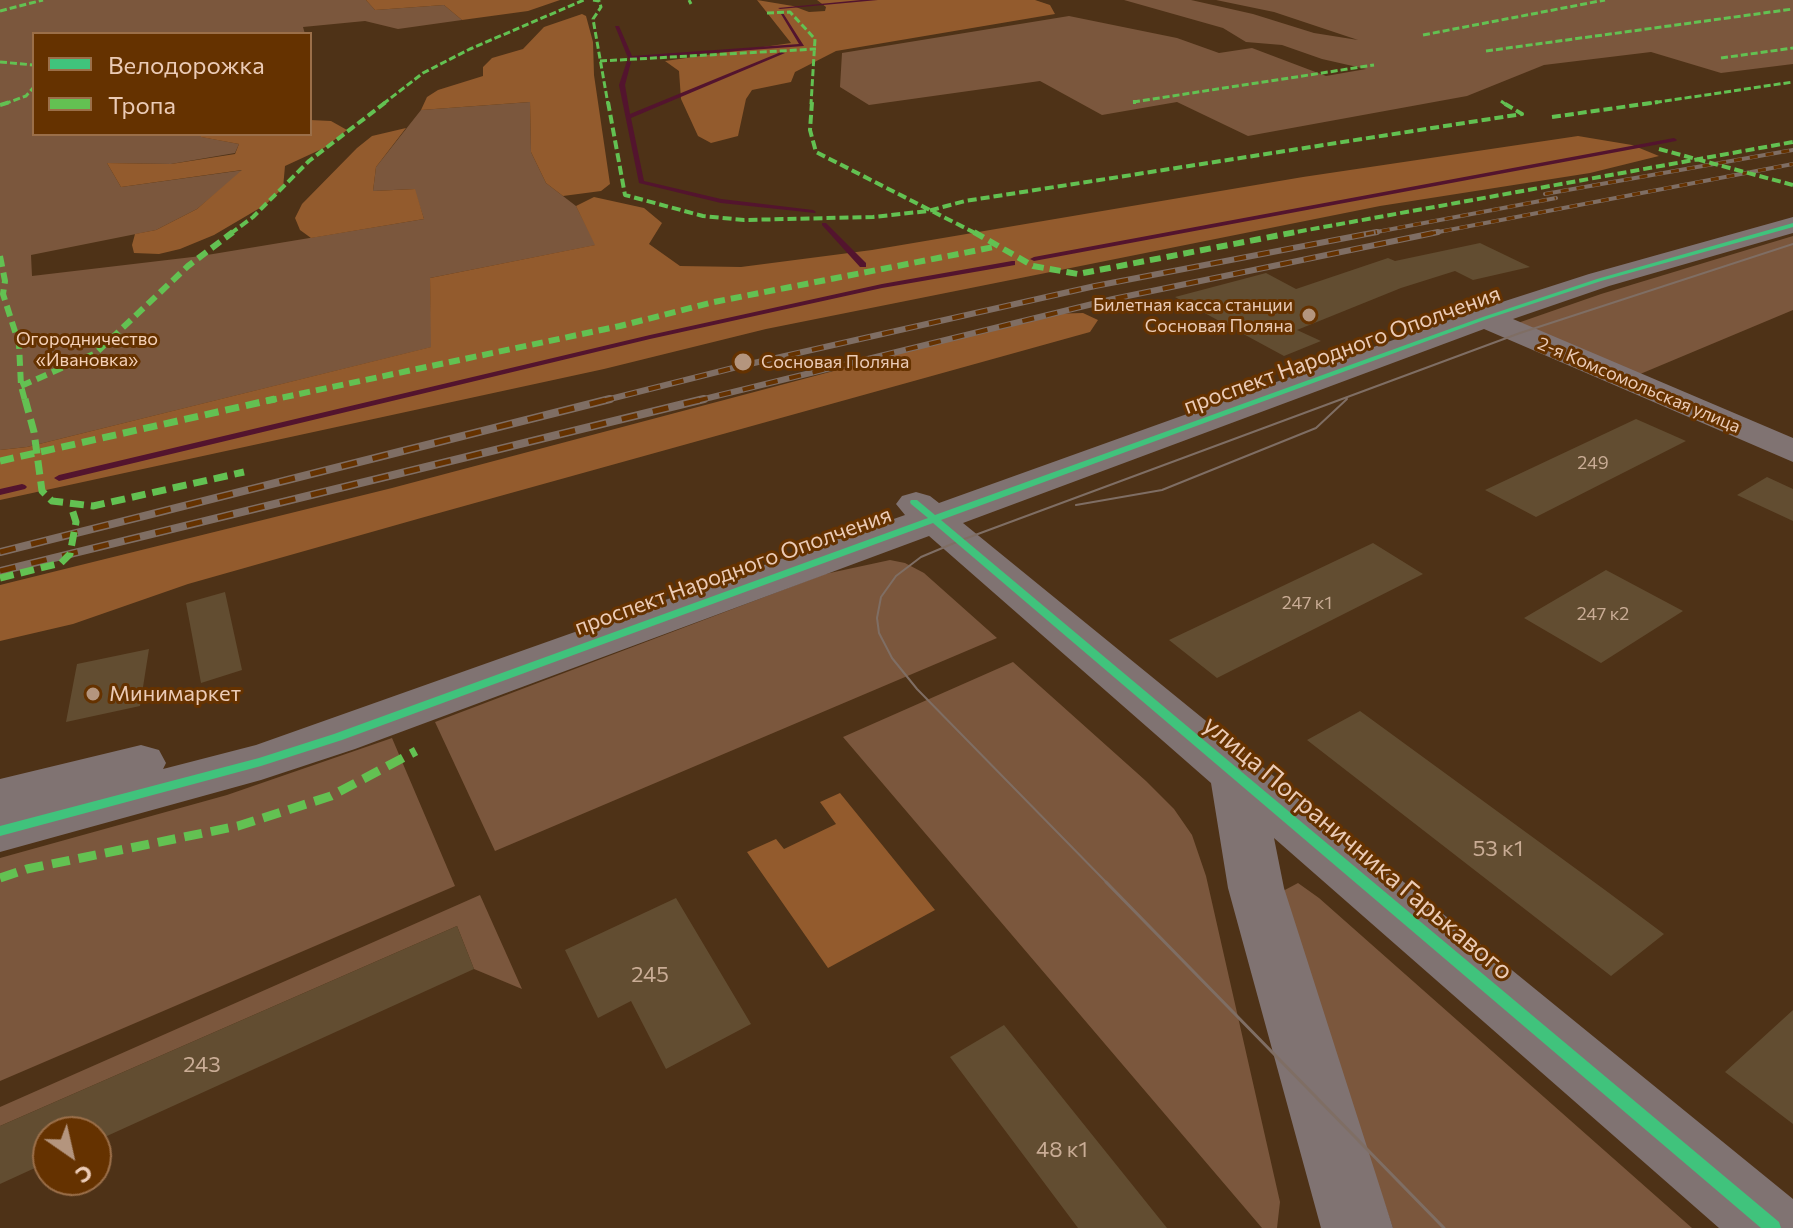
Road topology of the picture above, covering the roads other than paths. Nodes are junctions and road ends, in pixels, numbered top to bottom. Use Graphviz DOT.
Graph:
graph roads {
  1 [pos="1793,211"];
  2 [pos="1793,225"];
  3 [pos="1485,318"];
  4 [pos="1793,451"];
  5 [pos="924,511"];
  6 [pos="1235,773"];
  7 [pos="0,798"];
  8 [pos="0,831"];
  9 [pos="1357,1228"];
  10 [pos="1773,1228"];
  1 -- 5 [label="street, проспект Народного Ополчения"];
  2 -- 3 [label="street, проспект Народного Ополчения"];
  3 -- 4 [label="street, 2-я Комсомольская улица"];
  3 -- 5 [label="street, проспект Народного Ополчения"];
  5 -- 6 [label="street, улица Пограничника Гарькавого"];
  5 -- 7 [label="street, проспект Народного Ополчения"];
  5 -- 8 [label="street, проспект Народного Ополчения"];
  6 -- 9 [label="street"];
  6 -- 10 [label="street, улица Пограничника Гарькавого"];
}
